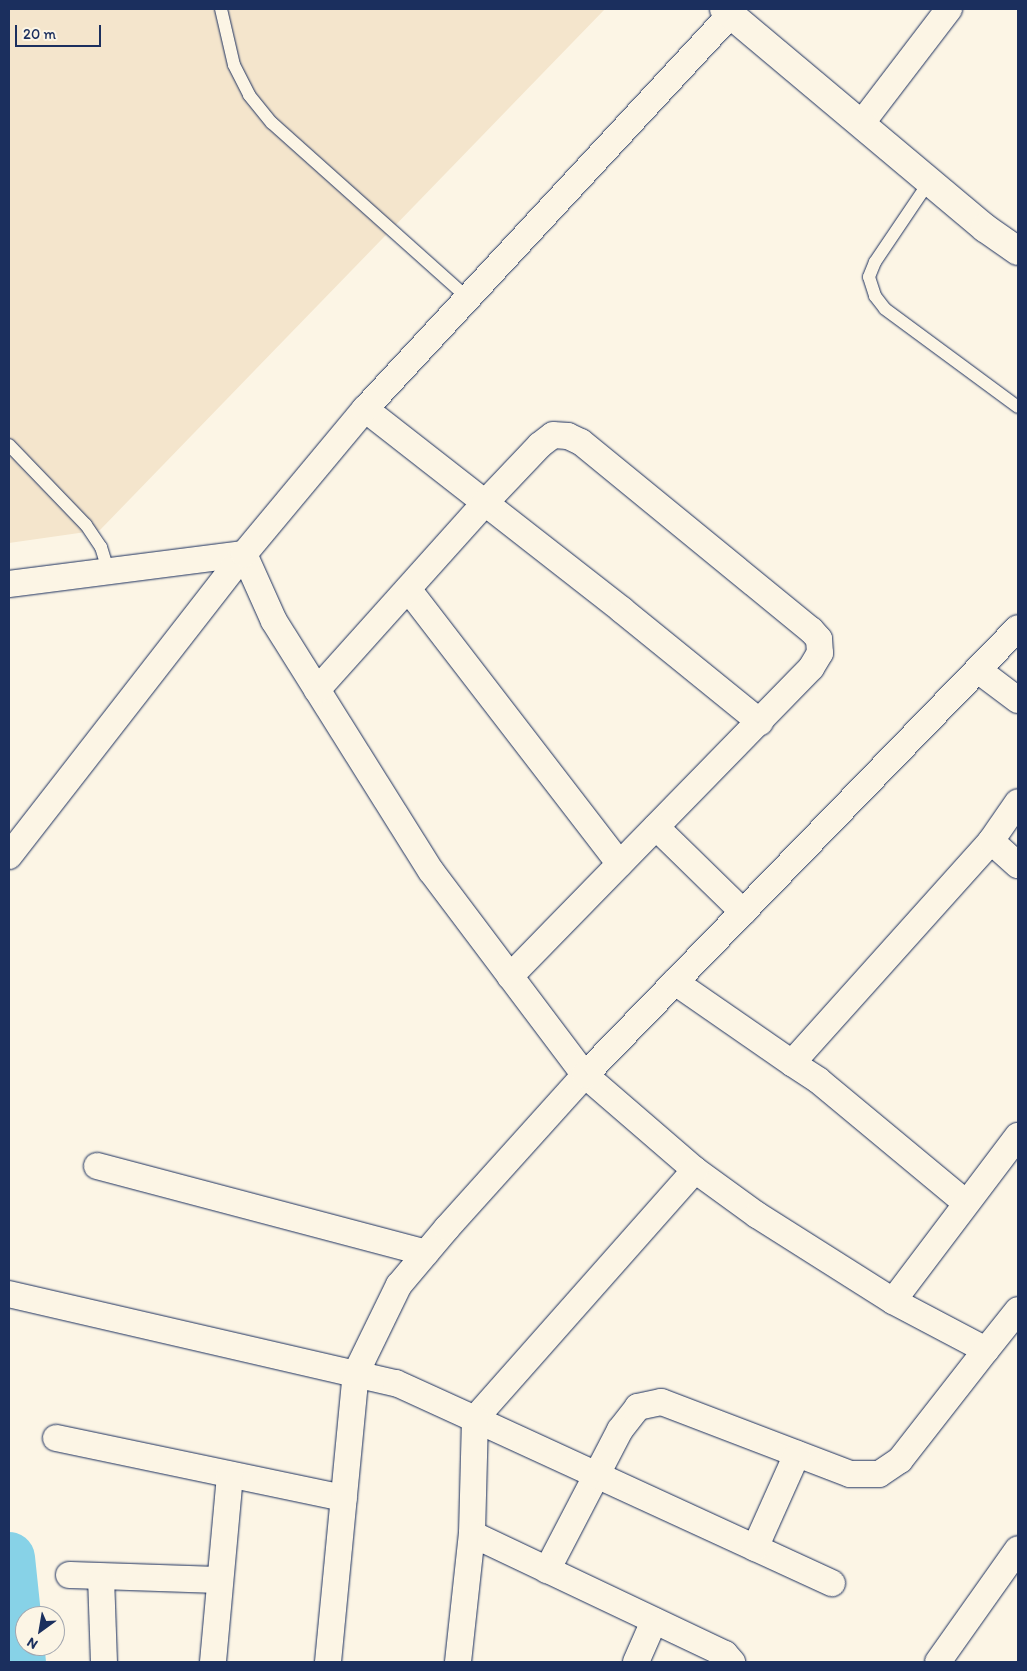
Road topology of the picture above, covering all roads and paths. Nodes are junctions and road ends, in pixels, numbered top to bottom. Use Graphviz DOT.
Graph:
graph roads {
  1 [pos="221,9"];
  2 [pos="949,9"];
  3 [pos="728,11"];
  4 [pos="861,124"];
  5 [pos="929,182"];
  6 [pos="1018,251"];
  7 [pos="468,298"];
  8 [pos="1018,407"];
  9 [pos="365,409"];
  10 [pos="9,445"];
  11 [pos="484,504"];
  12 [pos="244,554"];
  13 [pos="108,570"];
  14 [pos="9,584"];
  15 [pos="408,589"];
  16 [pos="1018,628"];
  17 [pos="978,670"];
  18 [pos="317,690"];
  19 [pos="1018,700"];
  20 [pos="760,722"];
  21 [pos="1018,802"];
  22 [pos="656,827"];
  23 [pos="991,840"];
  24 [pos="9,856"];
  25 [pos="620,864"];
  26 [pos="1018,865"];
  27 [pos="743,912"];
  28 [pos="510,976"];
  29 [pos="675,982"];
  30 [pos="792,1063"];
  31 [pos="585,1075"];
  32 [pos="1018,1136"];
  33 [pos="97,1166"];
  34 [pos="696,1170"];
  35 [pos="966,1203"];
  36 [pos="426,1253"];
  37 [pos="16,1296"];
  38 [pos="893,1302"];
  39 [pos="1018,1310"];
  40 [pos="986,1350"];
  41 [pos="356,1373"];
  42 [pos="476,1419"];
  43 [pos="56,1438"];
  44 [pos="797,1454"];
  45 [pos="230,1474"];
  46 [pos="597,1475"];
  47 [pos="344,1498"];
  48 [pos="472,1534"];
  49 [pos="755,1548"];
  50 [pos="1018,1549"];
  51 [pos="547,1570"];
  52 [pos="69,1576"];
  53 [pos="100,1577"];
  54 [pos="220,1580"];
  55 [pos="832,1584"];
  56 [pos="654,1620"];
  57 [pos="943,1661"];
  58 [pos="104,1662"];
  59 [pos="213,1662"];
  60 [pos="328,1662"];
  61 [pos="458,1662"];
  62 [pos="636,1662"];
  63 [pos="732,1662"];
  1 -- 7 [label="lane"];
  2 -- 4 [label="street"];
  3 -- 4 [label="main road"];
  3 -- 7 [label="street"];
  4 -- 5 [label="main road"];
  5 -- 6 [label="main road"];
  5 -- 8 [label="lane"];
  7 -- 9 [label="street"];
  9 -- 11 [label="street"];
  9 -- 12 [label="street"];
  10 -- 13 [label="lane"];
  11 -- 15 [label="street"];
  11 -- 20 [label="street"];
  11 -- 20 [label="street"];
  12 -- 13 [label="street"];
  12 -- 18 [label="street"];
  12 -- 24 [label="street"];
  13 -- 14 [label="street"];
  15 -- 18 [label="street"];
  15 -- 25 [label="street"];
  16 -- 17 [label="street"];
  17 -- 19 [label="street"];
  17 -- 27 [label="street"];
  18 -- 28 [label="street"];
  20 -- 22 [label="street"];
  21 -- 23 [label="street"];
  22 -- 25 [label="street"];
  22 -- 27 [label="street"];
  23 -- 26 [label="street"];
  23 -- 30 [label="street"];
  25 -- 28 [label="street"];
  27 -- 29 [label="street"];
  28 -- 31 [label="street"];
  29 -- 30 [label="street"];
  29 -- 31 [label="street"];
  30 -- 35 [label="street"];
  31 -- 34 [label="street"];
  31 -- 36 [label="street"];
  32 -- 35 [label="street"];
  33 -- 36 [label="street"];
  34 -- 38 [label="street"];
  34 -- 42 [label="street"];
  35 -- 38 [label="street"];
  36 -- 41 [label="street"];
  37 -- 41 [label="street"];
  38 -- 40 [label="street"];
  39 -- 40 [label="street"];
  40 -- 44 [label="street"];
  41 -- 42 [label="street"];
  41 -- 47 [label="street"];
  42 -- 46 [label="street"];
  42 -- 48 [label="street"];
  43 -- 45 [label="street"];
  44 -- 46 [label="street"];
  44 -- 49 [label="street"];
  45 -- 47 [label="street"];
  45 -- 54 [label="street"];
  46 -- 49 [label="street"];
  46 -- 51 [label="street"];
  47 -- 60 [label="street"];
  48 -- 51 [label="street"];
  48 -- 61 [label="street"];
  49 -- 55 [label="street"];
  50 -- 57 [label="street"];
  51 -- 56 [label="street"];
  52 -- 53 [label="street"];
  53 -- 54 [label="street"];
  53 -- 58 [label="street"];
  54 -- 59 [label="street"];
  56 -- 62 [label="street"];
  56 -- 63 [label="street"];
}
